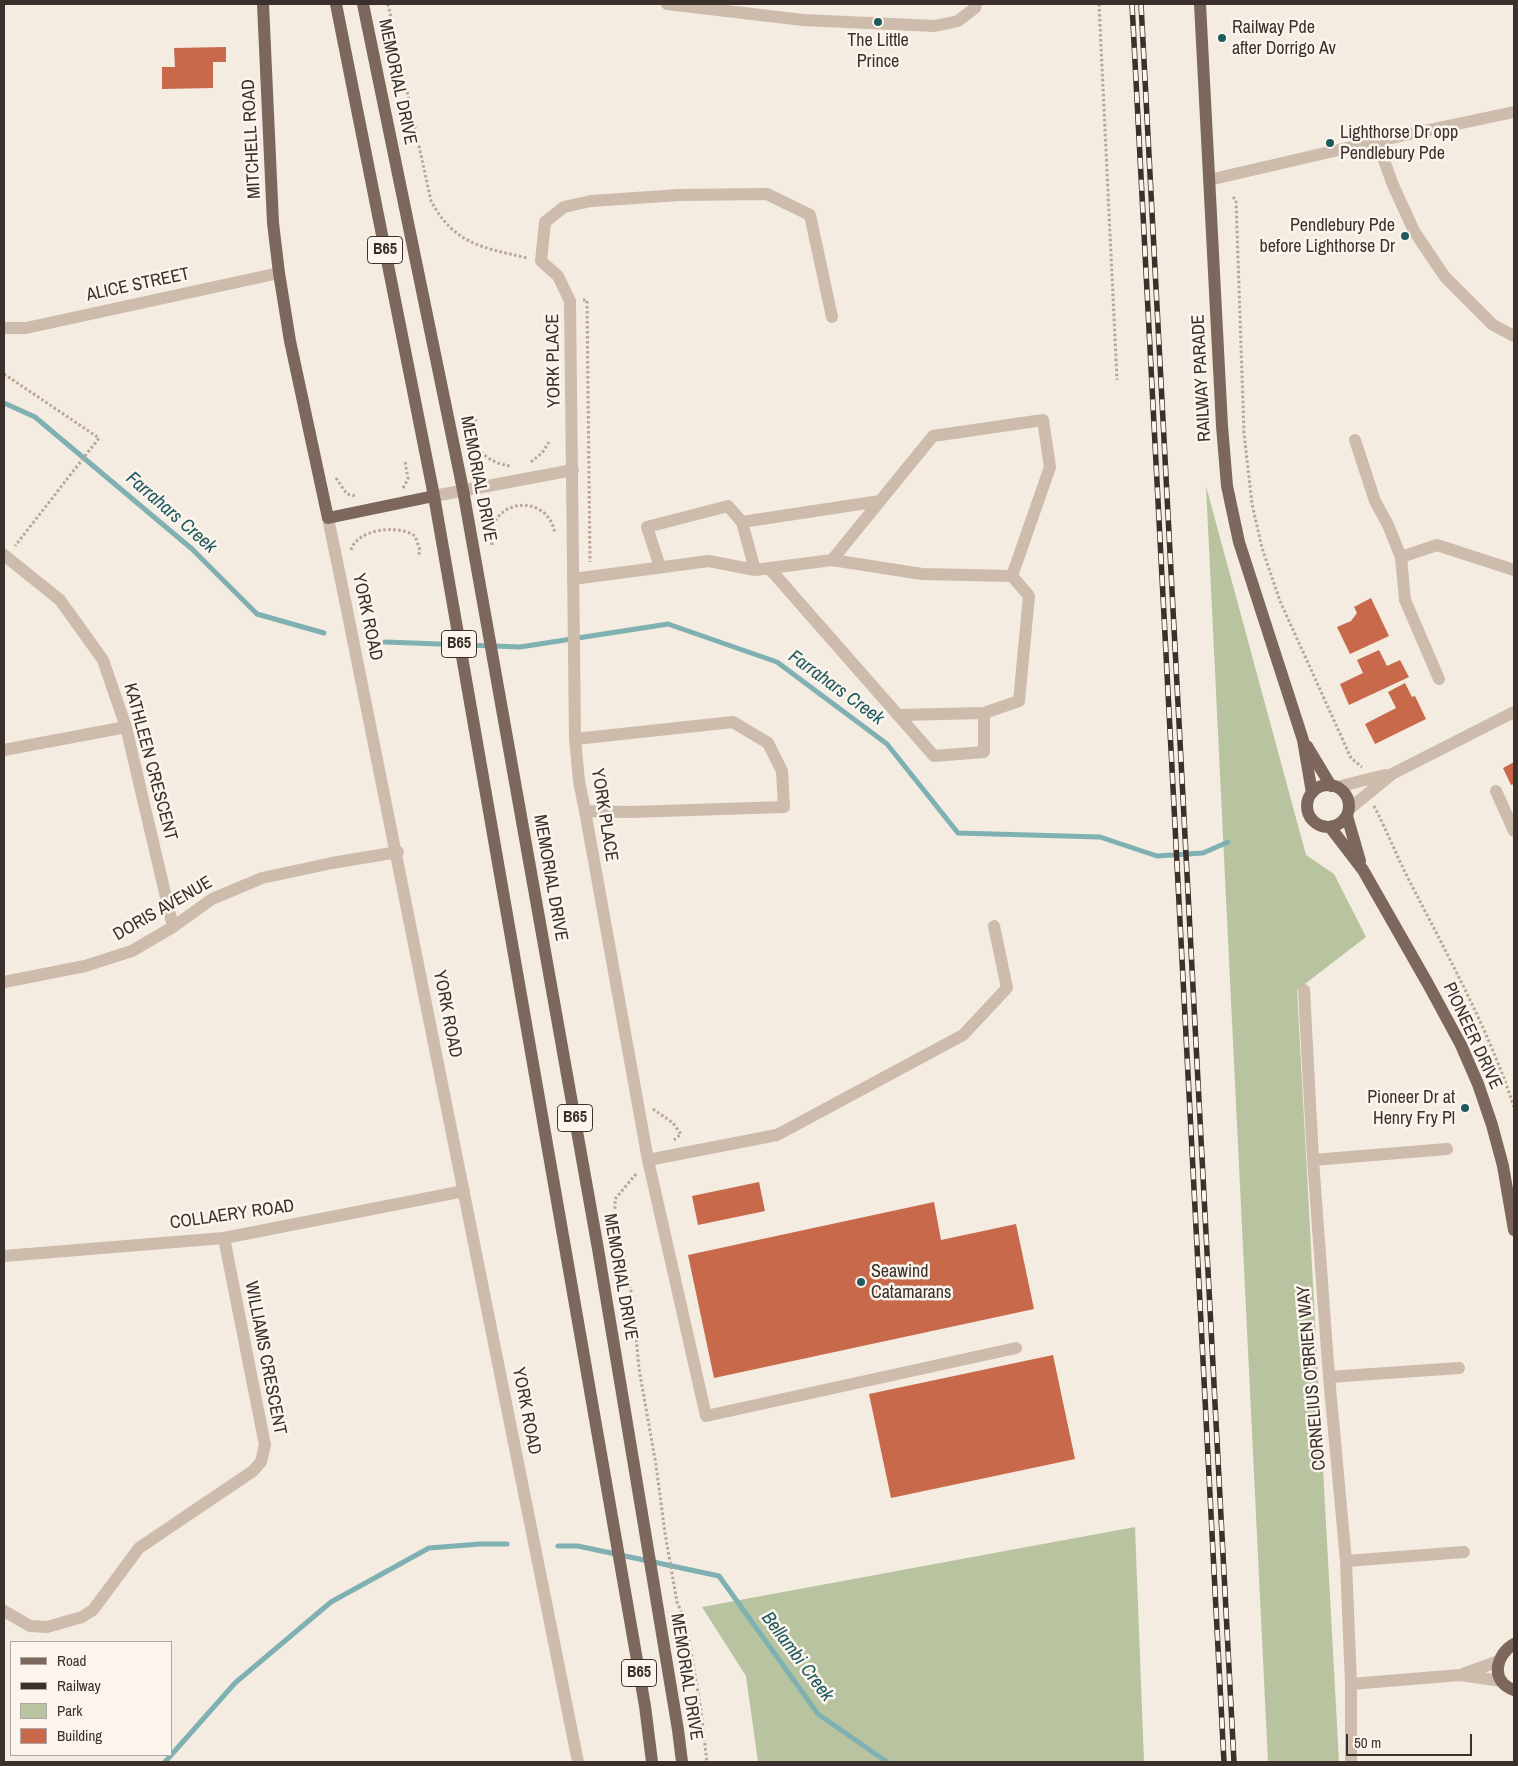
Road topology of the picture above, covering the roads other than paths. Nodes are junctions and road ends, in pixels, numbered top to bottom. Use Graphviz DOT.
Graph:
graph roads {
  1 [pos="263,4"];
  2 [pos="336,4"];
  3 [pos="363,4"];
  4 [pos="667,4"];
  5 [pos="976,4"];
  6 [pos="1200,4"];
  7 [pos="1514,112"];
  8 [pos="1377,141"];
  9 [pos="1209,180"];
  10 [pos="279,273"];
  11 [pos="832,317"];
  12 [pos="4,328"];
  13 [pos="1514,336"];
  14 [pos="1355,440"];
  15 [pos="573,470"];
  16 [pos="463,490"];
  17 [pos="434,496"];
  18 [pos="880,501"];
  19 [pos="328,518"];
  20 [pos="742,522"];
  21 [pos="5,556"];
  22 [pos="1401,556"];
  23 [pos="832,560"];
  24 [pos="660,567"];
  25 [pos="769,568"];
  26 [pos="755,570"];
  27 [pos="1514,570"];
  28 [pos="1012,576"];
  29 [pos="573,579"];
  30 [pos="1440,679"];
  31 [pos="1514,712"];
  32 [pos="984,713"];
  33 [pos="898,715"];
  34 [pos="126,727"];
  35 [pos="575,739"];
  36 [pos="1303,740"];
  37 [pos="4,750"];
  38 [pos="1334,786"];
  39 [pos="1365,787"];
  40 [pos="1496,792"];
  41 [pos="1312,793"];
  42 [pos="585,811"];
  43 [pos="1348,812"];
  44 [pos="1330,827"];
  45 [pos="1514,831"];
  46 [pos="398,852"];
  47 [pos="1363,870"];
  48 [pos="994,926"];
  49 [pos="173,927"];
  50 [pos="4,982"];
  51 [pos="1304,990"];
  52 [pos="1447,1149"];
  53 [pos="648,1160"];
  54 [pos="1313,1160"];
  55 [pos="464,1191"];
  56 [pos="1514,1230"];
  57 [pos="224,1238"];
  58 [pos="4,1256"];
  59 [pos="1016,1348"];
  60 [pos="1459,1368"];
  61 [pos="1329,1378"];
  62 [pos="1464,1552"];
  63 [pos="1346,1561"];
  64 [pos="4,1611"];
  65 [pos="1514,1644"];
  66 [pos="1499,1661"];
  67 [pos="1460,1675"];
  68 [pos="1502,1681"];
  69 [pos="1351,1684"];
  70 [pos="1514,1690"];
  71 [pos="578,1762"];
  72 [pos="652,1762"];
  73 [pos="682,1762"];
  74 [pos="1351,1762"];
  1 -- 10 [label="main road, MITCHELL ROAD"];
  2 -- 17 [label="main road, B65"];
  3 -- 16 [label="main road, MEMORIAL DRIVE / B65"];
  4 -- 5 [label="street"];
  6 -- 9 [label="main road, RAILWAY PARADE"];
  7 -- 8 [label="street"];
  8 -- 9 [label="street"];
  8 -- 13 [label="street"];
  9 -- 36 [label="main road, RAILWAY PARADE"];
  10 -- 12 [label="street, ALICE STREET"];
  10 -- 19 [label="main road, YORK ROAD"];
  11 -- 15 [label="street, YORK PLACE"];
  14 -- 22 [label="street"];
  15 -- 16 [label="street"];
  15 -- 29 [label="street, YORK PLACE"];
  16 -- 17 [label="street"];
  16 -- 73 [label="main road, MEMORIAL DRIVE / B65"];
  17 -- 19 [label="main road"];
  17 -- 72 [label="main road, B65"];
  18 -- 20 [label="street"];
  18 -- 23 [label="street"];
  18 -- 28 [label="street"];
  19 -- 46 [label="street, YORK ROAD"];
  20 -- 24 [label="street"];
  20 -- 26 [label="street"];
  21 -- 34 [label="street, KATHLEEN CRESCENT"];
  22 -- 27 [label="street"];
  22 -- 30 [label="street"];
  23 -- 25 [label="street"];
  23 -- 28 [label="street"];
  24 -- 26 [label="street"];
  24 -- 29 [label="street"];
  25 -- 26 [label="street"];
  25 -- 33 [label="street"];
  28 -- 32 [label="street"];
  29 -- 35 [label="street, YORK PLACE"];
  31 -- 39 [label="street"];
  32 -- 33 [label="street"];
  32 -- 33 [label="street"];
  34 -- 37 [label="street"];
  34 -- 49 [label="street, KATHLEEN CRESCENT"];
  35 -- 42 [label="street, YORK PLACE"];
  35 -- 42 [label="street"];
  36 -- 38 [label="main road"];
  36 -- 41 [label="main road"];
  38 -- 39 [label="street"];
  38 -- 41 [label="main road"];
  38 -- 43 [label="main road"];
  39 -- 43 [label="street"];
  40 -- 45 [label="street"];
  41 -- 44 [label="main road"];
  42 -- 53 [label="street, YORK PLACE"];
  43 -- 44 [label="main road"];
  43 -- 47 [label="main road, PIONEER DRIVE"];
  44 -- 47 [label="main road, PIONEER DRIVE"];
  46 -- 49 [label="street, DORIS AVENUE"];
  46 -- 55 [label="street, YORK ROAD"];
  47 -- 56 [label="main road, PIONEER DRIVE"];
  48 -- 53 [label="street"];
  49 -- 50 [label="street, DORIS AVENUE"];
  51 -- 54 [label="street, CORNELIUS O'BRIEN WAY"];
  52 -- 54 [label="street"];
  53 -- 59 [label="street, YORK PLACE"];
  54 -- 61 [label="street, CORNELIUS O'BRIEN WAY"];
  55 -- 57 [label="street, COLLAERY ROAD"];
  55 -- 71 [label="street, YORK ROAD"];
  57 -- 58 [label="street, COLLAERY ROAD"];
  57 -- 64 [label="street, WILLIAMS CRESCENT"];
  60 -- 61 [label="street"];
  61 -- 63 [label="street, CORNELIUS O'BRIEN WAY"];
  62 -- 63 [label="street"];
  63 -- 69 [label="street, CORNELIUS O'BRIEN WAY"];
  65 -- 66 [label="main road"];
  66 -- 67 [label="street"];
  66 -- 68 [label="main road"];
  67 -- 68 [label="street"];
  67 -- 69 [label="street"];
  68 -- 70 [label="main road"];
  69 -- 74 [label="street, CORNELIUS O'BRIEN WAY"];
}
